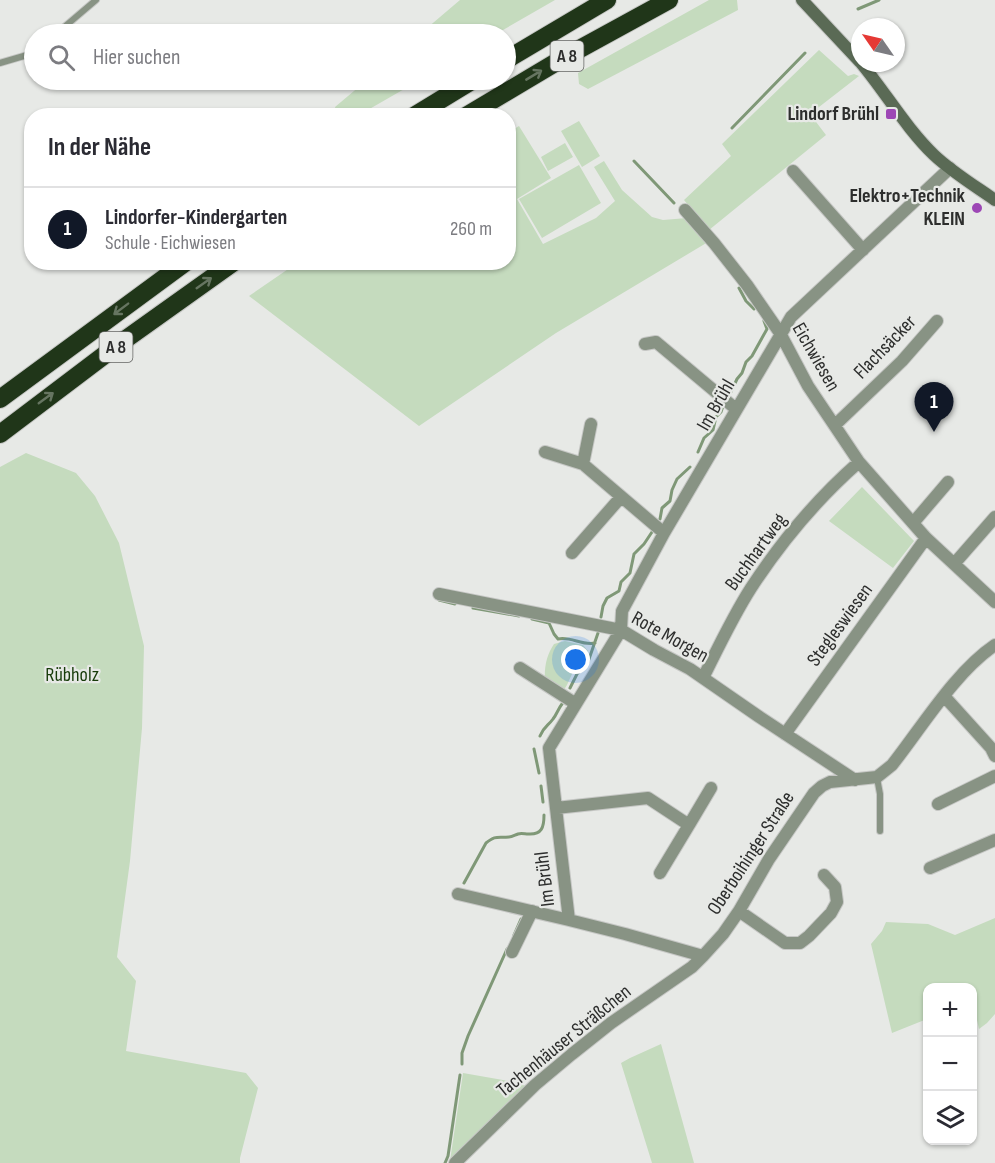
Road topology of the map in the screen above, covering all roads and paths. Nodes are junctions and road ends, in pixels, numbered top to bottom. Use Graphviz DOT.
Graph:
graph roads {
  1 [pos="96,0"];
  2 [pos="607,0"];
  3 [pos="669,0"];
  4 [pos="802,0"];
  5 [pos="68,24"];
  6 [pos="851,52"];
  7 [pos="516,54"];
  8 [pos="24,56"];
  9 [pos="0,63"];
  10 [pos="868,72"];
  11 [pos="516,86"];
  12 [pos="457,90"];
  13 [pos="510,90"];
  14 [pos="427,108"];
  15 [pos="479,108"];
  16 [pos="950,168"];
  17 [pos="794,171"];
  18 [pos="995,200"];
  19 [pos="685,210"];
  20 [pos="863,250"];
  21 [pos="175,270"];
  22 [pos="223,270"];
  23 [pos="937,321"];
  24 [pos="780,333"];
  25 [pos="645,344"];
  26 [pos="0,399"];
  27 [pos="736,409"];
  28 [pos="591,424"];
  29 [pos="835,425"];
  30 [pos="0,434"];
  31 [pos="545,452"];
  32 [pos="859,462"];
  33 [pos="583,464"];
  34 [pos="948,482"];
  35 [pos="621,497"];
  36 [pos="995,517"];
  37 [pos="913,523"];
  38 [pos="664,533"];
  39 [pos="926,538"];
  40 [pos="572,553"];
  41 [pos="954,564"];
  42 [pos="439,594"];
  43 [pos="995,602"];
  44 [pos="621,630"];
  45 [pos="995,645"];
  46 [pos="520,668"];
  47 [pos="703,678"];
  48 [pos="944,696"];
  49 [pos="576,704"];
  50 [pos="785,734"];
  51 [pos="994,750"];
  52 [pos="877,777"];
  53 [pos="995,777"];
  54 [pos="855,780"];
  55 [pos="711,788"];
  56 [pos="938,804"];
  57 [pos="556,808"];
  58 [pos="689,825"];
  59 [pos="880,831"];
  60 [pos="995,840"];
  61 [pos="930,868"];
  62 [pos="660,873"];
  63 [pos="824,875"];
  64 [pos="458,894"];
  65 [pos="531,911"];
  66 [pos="739,911"];
  67 [pos="569,920"];
  68 [pos="512,952"];
  69 [pos="703,956"];
  70 [pos="455,1163"];
  1 -- 5 [label="lane"];
  2 -- 7 [label="highway, A 8"];
  11 -- 3 [label="highway, A 8, one-way"];
  4 -- 6 [label="street"];
  8 -- 9 [label="lane"];
  10 -- 16 [label="street"];
  12 -- 14 [label="highway"];
  15 -- 13 [label="highway, A 8, one-way"];
  16 -- 18 [label="street"];
  16 -- 20 [label="street, Im Brühl"];
  17 -- 20 [label="street"];
  19 -- 24 [label="street, Eichwiesen"];
  20 -- 24 [label="street, Im Brühl"];
  21 -- 26 [label="highway, A 8, one-way"];
  30 -- 22 [label="highway, A 8, one-way"];
  23 -- 29 [label="street, Flachsäcker"];
  24 -- 27 [label="street, Im Brühl"];
  24 -- 29 [label="street, Eichwiesen"];
  25 -- 27 [label="street"];
  27 -- 38 [label="street, Im Brühl"];
  28 -- 33 [label="street"];
  29 -- 32 [label="street, Eichwiesen"];
  31 -- 33 [label="street"];
  32 -- 37 [label="street, Eichwiesen"];
  32 -- 47 [label="street, Buchhartweg"];
  33 -- 35 [label="street"];
  34 -- 37 [label="street"];
  35 -- 38 [label="street"];
  35 -- 40 [label="street"];
  36 -- 41 [label="street"];
  37 -- 39 [label="street, Eichwiesen"];
  38 -- 44 [label="street, Im Brühl"];
  39 -- 41 [label="street, Eichwiesen"];
  39 -- 50 [label="street, Stegleswiesen"];
  41 -- 43 [label="street, Eichwiesen"];
  42 -- 44 [label="street, Rote Morgen"];
  44 -- 47 [label="street, Rote Morgen"];
  44 -- 49 [label="street, Im Brühl"];
  45 -- 48 [label="street"];
  46 -- 49 [label="street"];
  47 -- 50 [label="street, Rote Morgen"];
  48 -- 51 [label="street"];
  48 -- 52 [label="street"];
  49 -- 57 [label="street, Im Brühl"];
  50 -- 54 [label="street, Rote Morgen"];
  52 -- 54 [label="street, Oberboihinger Straße"];
  52 -- 59 [label="lane"];
  53 -- 56 [label="street"];
  54 -- 66 [label="street, Oberboihinger Straße"];
  55 -- 58 [label="street"];
  57 -- 58 [label="street"];
  57 -- 67 [label="street, Im Brühl"];
  58 -- 62 [label="street"];
  60 -- 61 [label="street"];
  63 -- 66 [label="street"];
  64 -- 65 [label="street"];
  65 -- 67 [label="street"];
  65 -- 68 [label="street"];
  66 -- 69 [label="street, Oberboihinger Straße"];
  67 -- 69 [label="street, Im Brühl"];
  69 -- 70 [label="street, Tachenhäuser Sträßchen"];
}
